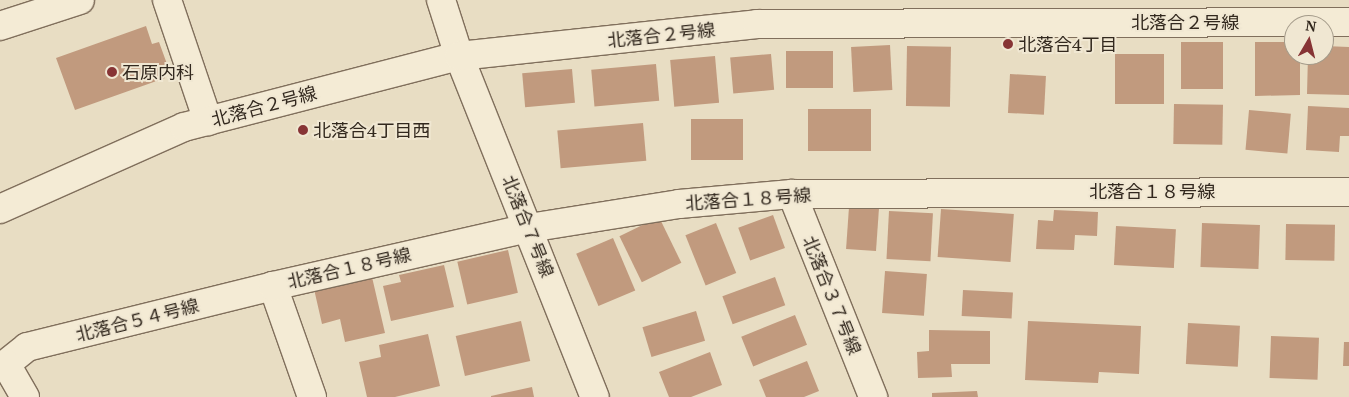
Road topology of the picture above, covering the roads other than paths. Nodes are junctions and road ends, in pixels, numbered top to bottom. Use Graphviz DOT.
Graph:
graph roads {
  1 [pos="80,0"];
  2 [pos="167,0"];
  3 [pos="440,0"];
  4 [pos="1349,22"];
  5 [pos="0,26"];
  6 [pos="459,56"];
  7 [pos="208,121"];
  8 [pos="1349,192"];
  9 [pos="792,194"];
  10 [pos="0,209"];
  11 [pos="529,228"];
  12 [pos="272,286"];
  13 [pos="3,365"];
  14 [pos="25,397"];
  15 [pos="312,397"];
  16 [pos="595,397"];
  17 [pos="873,397"];
  1 -- 5 [label="street"];
  2 -- 7 [label="street"];
  3 -- 6 [label="street, 北落合７号線"];
  4 -- 6 [label="street, 北落合２号線"];
  6 -- 7 [label="street, 北落合２号線"];
  6 -- 11 [label="street, 北落合７号線"];
  7 -- 10 [label="street, 北落合２号線"];
  8 -- 9 [label="street, 北落合１８号線"];
  9 -- 11 [label="street, 北落合１８号線"];
  9 -- 17 [label="street, 北落合３７号線"];
  11 -- 12 [label="street, 北落合１８号線"];
  11 -- 16 [label="street, 北落合７号線"];
  12 -- 13 [label="street, 北落合５４号線"];
  12 -- 15 [label="street, 北落合１８号線"];
  13 -- 14 [label="street"];
}
